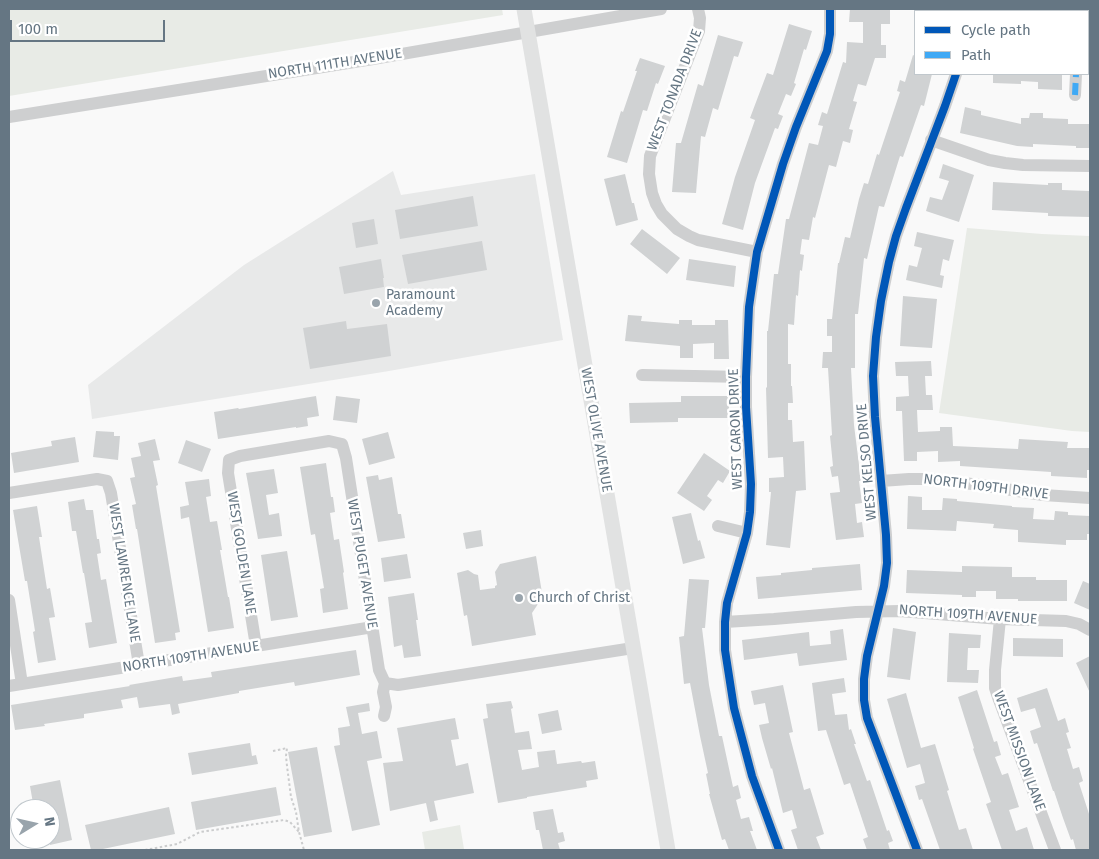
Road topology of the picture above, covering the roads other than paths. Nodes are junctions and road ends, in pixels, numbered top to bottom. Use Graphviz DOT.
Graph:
graph roads {
  1 [pos="524,9"];
  2 [pos="661,9"];
  3 [pos="698,9"];
  4 [pos="830,9"];
  5 [pos="528,32"];
  6 [pos="956,75"];
  7 [pos="1076,75"];
  8 [pos="1075,96"];
  9 [pos="9,117"];
  10 [pos="931,140"];
  11 [pos="1090,166"];
  12 [pos="757,252"];
  13 [pos="642,375"];
  14 [pos="746,377"];
  15 [pos="342,444"];
  16 [pos="881,481"];
  17 [pos="9,493"];
  18 [pos="1090,498"];
  19 [pos="718,526"];
  20 [pos="747,533"];
  21 [pos="9,600"];
  22 [pos="879,610"];
  23 [pos="1000,619"];
  24 [pos="725,622"];
  25 [pos="373,627"];
  26 [pos="1090,630"];
  27 [pos="256,646"];
  28 [pos="633,648"];
  29 [pos="139,665"];
  30 [pos="385,683"];
  31 [pos="22,684"];
  32 [pos="9,686"];
  33 [pos="384,716"];
  34 [pos="668,850"];
  35 [pos="779,850"];
  36 [pos="916,850"];
  37 [pos="1055,850"];
  1 -- 5 [label="main road, WEST OLIVE AVENUE"];
  2 -- 5 [label="street, NORTH 111TH AVENUE"];
  3 -- 12 [label="street, WEST TONADA DRIVE"];
  4 -- 12 [label="street, WEST CARON DRIVE"];
  5 -- 9 [label="street, NORTH 111TH AVENUE"];
  5 -- 28 [label="main road, WEST OLIVE AVENUE"];
  6 -- 10 [label="street, WEST KELSO DRIVE"];
  7 -- 8 [label="street"];
  10 -- 11 [label="street"];
  10 -- 16 [label="street, WEST KELSO DRIVE"];
  12 -- 14 [label="street, WEST CARON DRIVE"];
  13 -- 14 [label="street"];
  14 -- 20 [label="street, WEST CARON DRIVE"];
  15 -- 25 [label="street, WEST PUGET AVENUE"];
  15 -- 27 [label="street, WEST GOLDEN LANE"];
  16 -- 18 [label="street, NORTH 109TH DRIVE"];
  16 -- 22 [label="street, WEST KELSO DRIVE"];
  17 -- 29 [label="street, WEST LAWRENCE LANE"];
  19 -- 20 [label="street"];
  20 -- 24 [label="street, WEST CARON DRIVE"];
  21 -- 31 [label="street"];
  22 -- 23 [label="street, NORTH 109TH AVENUE"];
  22 -- 24 [label="street, NORTH 109TH AVENUE"];
  22 -- 36 [label="street, WEST KELSO DRIVE"];
  23 -- 26 [label="street, NORTH 109TH AVENUE"];
  23 -- 37 [label="street, WEST MISSION LANE"];
  24 -- 35 [label="street, WEST CARON DRIVE"];
  25 -- 27 [label="street, NORTH 109TH AVENUE"];
  25 -- 30 [label="street, WEST PUGET AVENUE"];
  27 -- 29 [label="street, NORTH 109TH AVENUE"];
  28 -- 30 [label="street"];
  28 -- 34 [label="main road, WEST OLIVE AVENUE"];
  29 -- 31 [label="street, NORTH 109TH AVENUE"];
  30 -- 33 [label="street, WEST PUGET AVENUE"];
  31 -- 32 [label="street, NORTH 109TH AVENUE"];
}
